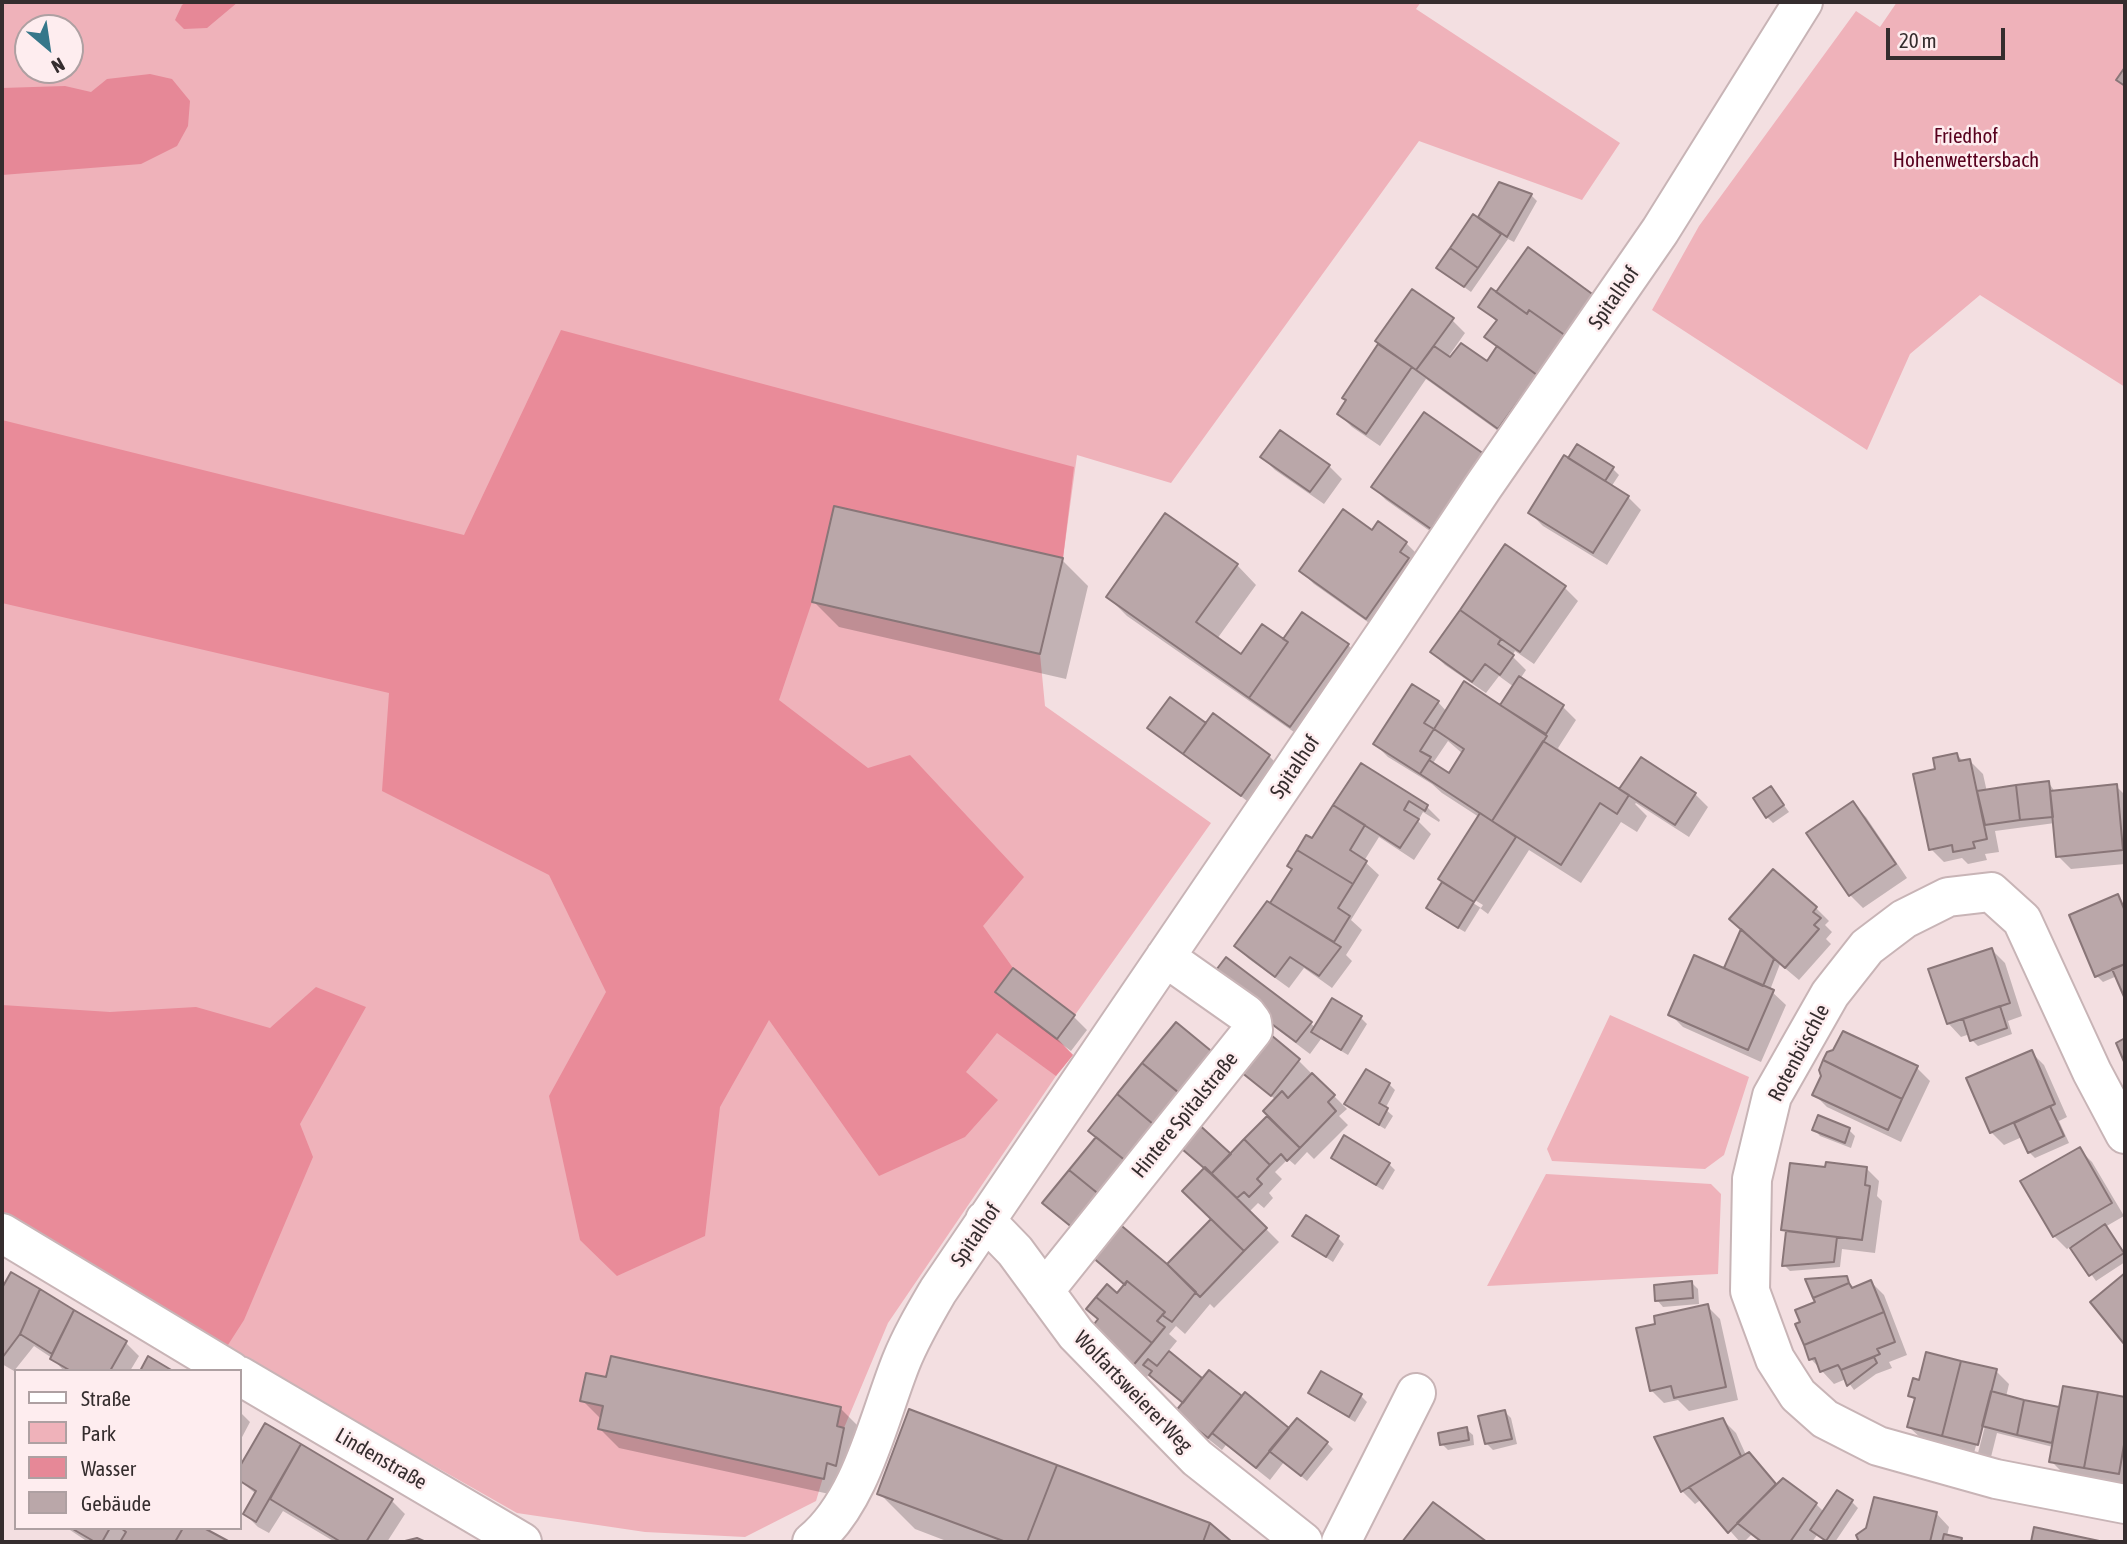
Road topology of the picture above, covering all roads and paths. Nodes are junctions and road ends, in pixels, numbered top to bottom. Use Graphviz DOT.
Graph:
graph roads {
  1 [pos="1802,2"];
  2 [pos="1165,957"];
  3 [pos="2125,1134"];
  4 [pos="985,1220"];
  5 [pos="2,1233"];
  6 [pos="1044,1291"];
  7 [pos="228,1369"];
  8 [pos="242,1377"];
  9 [pos="1416,1393"];
  10 [pos="2125,1504"];
  11 [pos="522,1542"];
  12 [pos="812,1542"];
  13 [pos="1303,1542"];
  14 [pos="1341,1542"];
  1 -- 2 [label="street, Spitalhof"];
  2 -- 4 [label="street, Spitalhof"];
  2 -- 6 [label="street, Hintere Spitalstraße"];
  3 -- 10 [label="street, Rotenbüschle"];
  4 -- 6 [label="street, Wolfartsweierer Weg"];
  4 -- 12 [label="street, Spitalhof"];
  5 -- 7 [label="street"];
  6 -- 13 [label="street, Wolfartsweierer Weg"];
  8 -- 11 [label="street, Lindenstraße"];
  9 -- 14 [label="street"];
}
